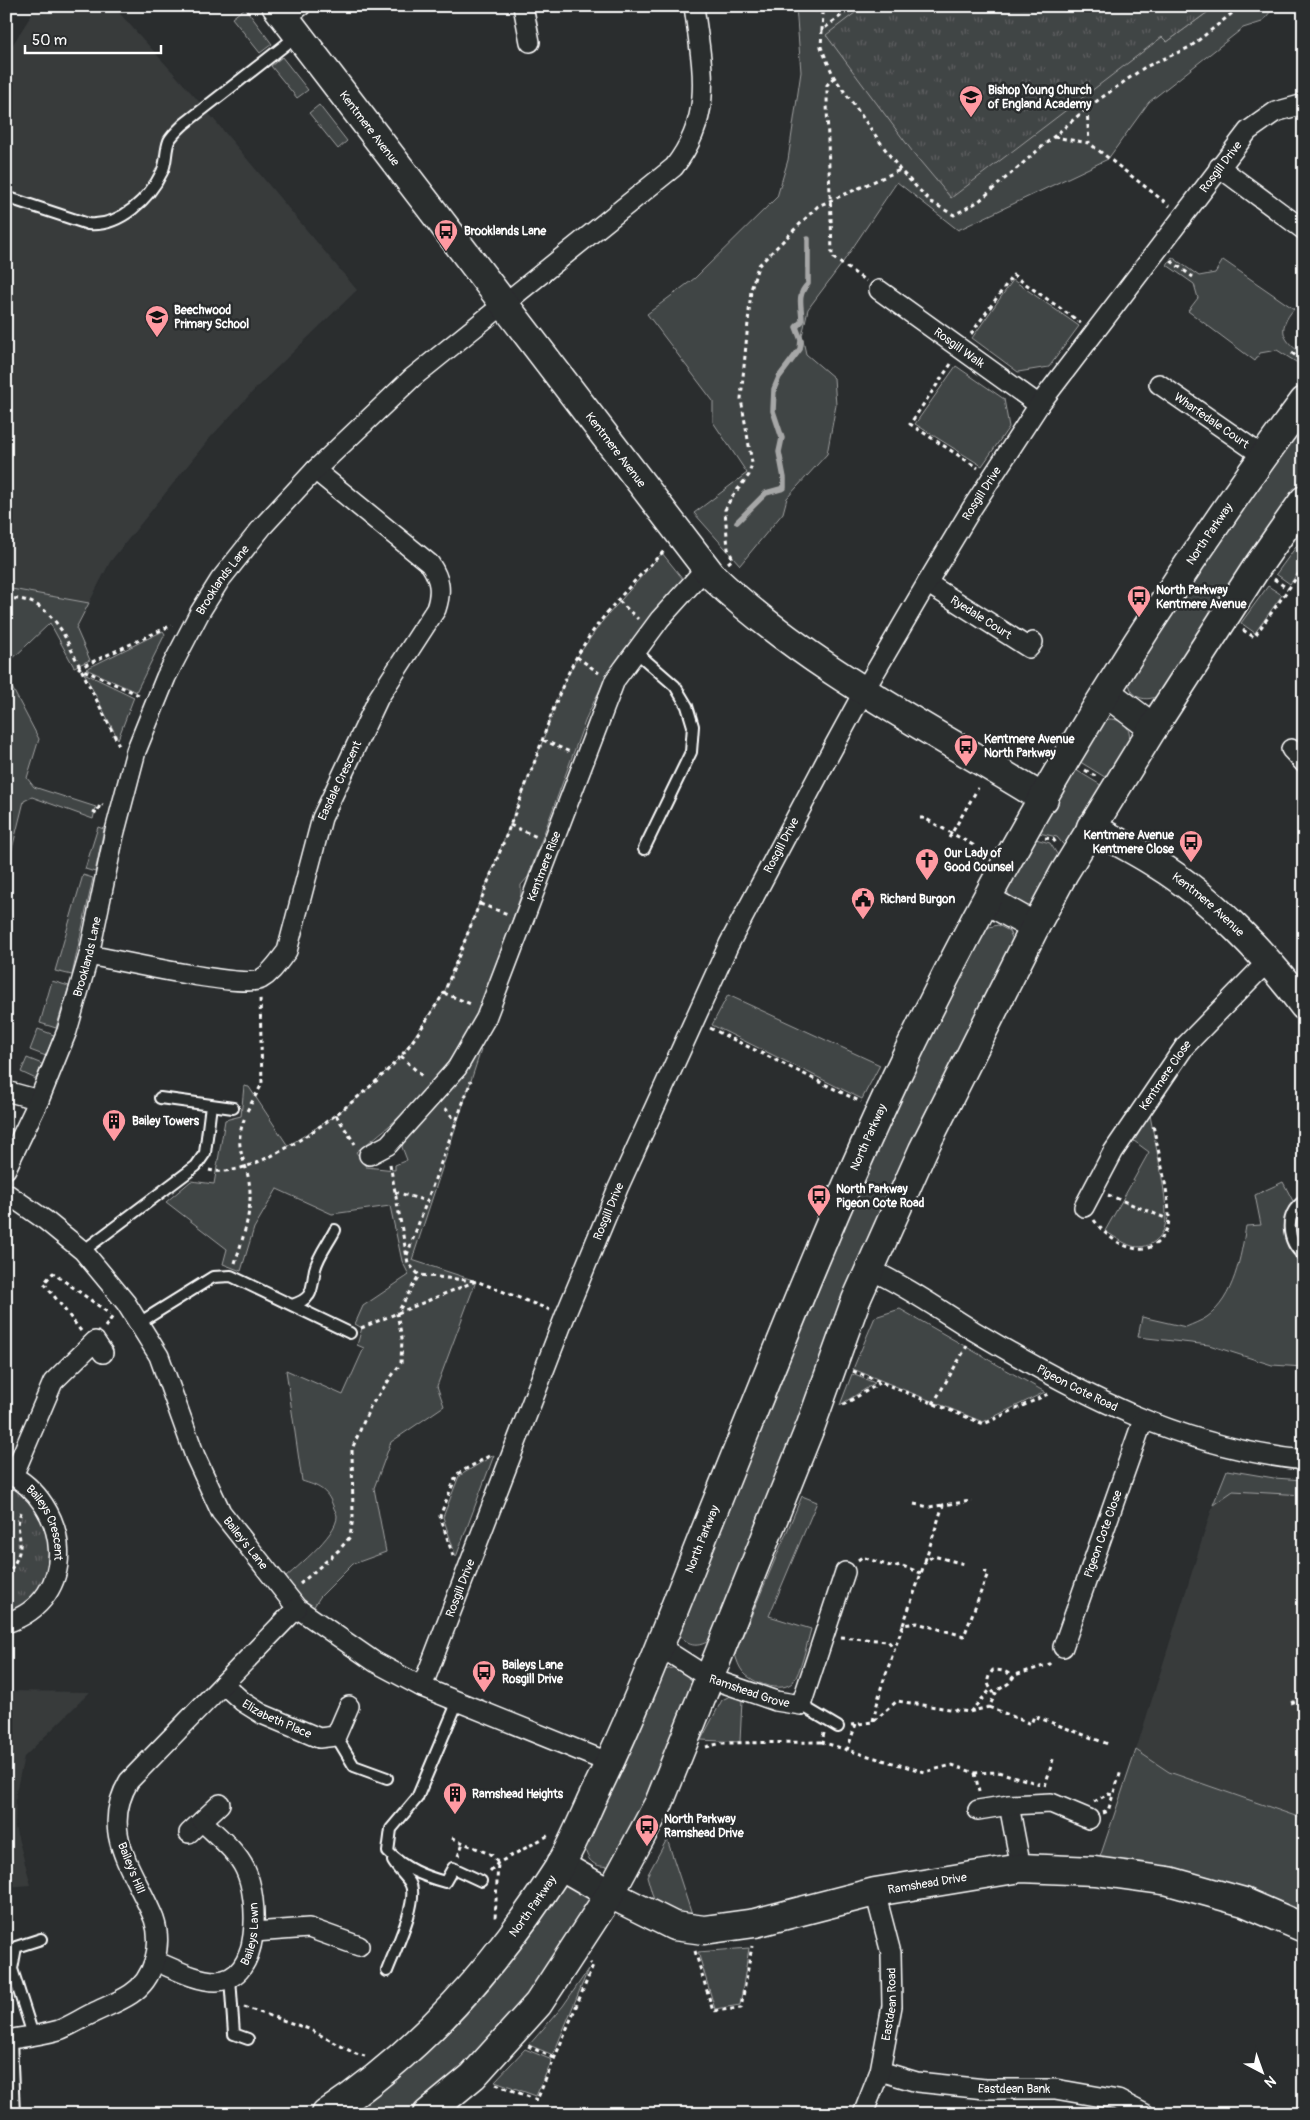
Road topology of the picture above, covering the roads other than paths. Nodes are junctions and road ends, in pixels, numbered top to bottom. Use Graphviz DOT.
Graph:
graph roads {
  1 [pos="524,6"];
  2 [pos="694,6"];
  3 [pos="290,16"];
  4 [pos="530,42"];
  5 [pos="1304,104"];
  6 [pos="1219,168"];
  7 [pos="12,199"];
  8 [pos="1304,230"];
  9 [pos="879,290"];
  10 [pos="504,304"];
  11 [pos="1159,384"];
  12 [pos="1304,401"];
  13 [pos="1039,405"];
  14 [pos="1263,456"];
  15 [pos="315,470"];
  16 [pos="1304,500"];
  17 [pos="710,572"];
  18 [pos="927,583"];
  19 [pos="1033,642"];
  20 [pos="635,651"];
  21 [pos="864,691"];
  22 [pos="1104,697"];
  23 [pos="1153,728"];
  24 [pos="1044,799"];
  25 [pos="1091,827"];
  26 [pos="644,849"];
  27 [pos="986,900"];
  28 [pos="1035,927"];
  29 [pos="89,956"];
  30 [pos="1268,961"];
  31 [pos="1304,1006"];
  32 [pos="6,1090"];
  33 [pos="160,1098"];
  34 [pos="39,1100"];
  35 [pos="211,1105"];
  36 [pos="233,1108"];
  37 [pos="369,1155"];
  38 [pos="6,1169"];
  39 [pos="6,1193"];
  40 [pos="1304,1202"];
  41 [pos="1084,1207"];
  42 [pos="335,1230"];
  43 [pos="83,1251"];
  44 [pos="1304,1256"];
  45 [pos="869,1269"];
  46 [pos="292,1305"];
  47 [pos="139,1323"];
  48 [pos="350,1333"];
  49 [pos="97,1348"];
  50 [pos="1143,1420"];
  51 [pos="1304,1460"];
  52 [pos="10,1474"];
  53 [pos="845,1572"];
  54 [pos="292,1603"];
  55 [pos="6,1623"];
  56 [pos="659,1646"];
  57 [pos="1063,1647"];
  58 [pos="709,1678"];
  59 [pos="223,1684"];
  60 [pos="422,1687"];
  61 [pos="458,1701"];
  62 [pos="801,1704"];
  63 [pos="348,1706"];
  64 [pos="838,1727"];
  65 [pos="336,1736"];
  66 [pos="610,1763"];
  67 [pos="387,1778"];
  68 [pos="220,1804"];
  69 [pos="1009,1805"];
  70 [pos="978,1810"];
  71 [pos="1089,1819"];
  72 [pos="388,1852"];
  73 [pos="566,1853"];
  74 [pos="1021,1868"];
  75 [pos="482,1881"];
  76 [pos="875,1892"];
  77 [pos="610,1894"];
  78 [pos="1304,1928"];
  79 [pos="254,1932"];
  80 [pos="41,1939"];
  81 [pos="359,1946"];
  82 [pos="155,1961"];
  83 [pos="387,1971"];
  84 [pos="230,1978"];
  85 [pos="33,2035"];
  86 [pos="248,2039"];
  87 [pos="9,2040"];
  88 [pos="880,2071"];
  89 [pos="14,2114"];
  90 [pos="326,2114"];
  91 [pos="427,2114"];
  92 [pos="863,2114"];
  93 [pos="1145,2114"];
  1 -- 4 [label="street"];
  2 -- 10 [label="street, Brooklands Lane"];
  3 -- 7 [label="lane"];
  3 -- 10 [label="street, Kentmere Avenue"];
  5 -- 6 [label="street, Rosgill Drive"];
  6 -- 8 [label="street"];
  6 -- 13 [label="street, Rosgill Drive"];
  9 -- 13 [label="street, Rosgill Walk"];
  10 -- 15 [label="street, Brooklands Lane"];
  10 -- 17 [label="street, Kentmere Avenue"];
  11 -- 14 [label="street, Wharfedale Court"];
  12 -- 14 [label="street, North Parkway"];
  13 -- 18 [label="street, Rosgill Drive"];
  14 -- 22 [label="street, North Parkway"];
  15 -- 29 [label="street, Brooklands Lane"];
  15 -- 29 [label="street, Easdale Crescent"];
  16 -- 23 [label="street"];
  17 -- 20 [label="street, Kentmere Rise"];
  17 -- 21 [label="street, Kentmere Avenue"];
  18 -- 19 [label="street, Ryedale Court"];
  18 -- 21 [label="street, Rosgill Drive"];
  20 -- 26 [label="lane"];
  20 -- 37 [label="street, Kentmere Rise"];
  21 -- 24 [label="street, Kentmere Avenue"];
  21 -- 60 [label="street, Rosgill Drive"];
  22 -- 23 [label="street"];
  22 -- 24 [label="street, North Parkway"];
  23 -- 25 [label="street"];
  24 -- 27 [label="street, North Parkway"];
  25 -- 28 [label="street"];
  25 -- 30 [label="street, Kentmere Avenue"];
  27 -- 28 [label="street"];
  27 -- 56 [label="street, North Parkway"];
  28 -- 45 [label="street"];
  29 -- 34 [label="street, Brooklands Lane"];
  30 -- 31 [label="street, Kentmere Avenue"];
  30 -- 41 [label="street, Kentmere Close"];
  32 -- 34 [label="street"];
  33 -- 35 [label="lane"];
  34 -- 38 [label="street, Brooklands Lane"];
  35 -- 36 [label="lane"];
  35 -- 43 [label="lane"];
  39 -- 43 [label="street, Bailey's Lane"];
  40 -- 44 [label="lane"];
  42 -- 46 [label="lane"];
  43 -- 47 [label="street, Bailey's Lane"];
  45 -- 50 [label="street, Pigeon Cote Road"];
  45 -- 58 [label="street"];
  46 -- 47 [label="lane"];
  46 -- 48 [label="lane"];
  47 -- 54 [label="street, Bailey's Lane"];
  49 -- 52 [label="street"];
  50 -- 51 [label="street, Pigeon Cote Road"];
  50 -- 57 [label="street, Pigeon Cote Close"];
  52 -- 55 [label="street, Baileys Crescent"];
  53 -- 62 [label="street, Ramshead Grove"];
  54 -- 59 [label="street, Bailey's Hill"];
  54 -- 60 [label="street, Bailey's Lane"];
  56 -- 58 [label="street, Ramshead Grove"];
  56 -- 66 [label="street, North Parkway"];
  58 -- 62 [label="street, Ramshead Grove"];
  58 -- 77 [label="street"];
  59 -- 65 [label="street, Elizabeth Place"];
  59 -- 82 [label="street, Bailey's Hill"];
  60 -- 61 [label="street, Bailey's Lane"];
  61 -- 66 [label="street, Bailey's Lane"];
  61 -- 72 [label="lane"];
  62 -- 64 [label="lane"];
  63 -- 65 [label="street"];
  65 -- 67 [label="lane"];
  66 -- 73 [label="street, North Parkway"];
  68 -- 79 [label="street, Baileys Lawn"];
  69 -- 70 [label="street"];
  69 -- 71 [label="street"];
  69 -- 74 [label="street"];
  72 -- 75 [label="lane"];
  72 -- 83 [label="lane"];
  73 -- 77 [label="street, Ramshead Drive"];
  73 -- 90 [label="street, North Parkway"];
  74 -- 76 [label="street, Ramshead Drive"];
  74 -- 78 [label="street, Ramshead Drive"];
  76 -- 77 [label="street, Ramshead Drive"];
  76 -- 88 [label="street, Eastdean Road"];
  77 -- 91 [label="street"];
  79 -- 81 [label="street"];
  79 -- 84 [label="street, Baileys Lawn"];
  80 -- 85 [label="lane"];
  82 -- 84 [label="street, Baileys Lawn"];
  82 -- 85 [label="street, Bailey's Hill"];
  84 -- 86 [label="lane"];
  85 -- 87 [label="street, Bailey's Hill"];
  87 -- 89 [label="lane"];
  88 -- 92 [label="street, Eastdean Road"];
  88 -- 93 [label="street, Eastdean Bank"];
}
